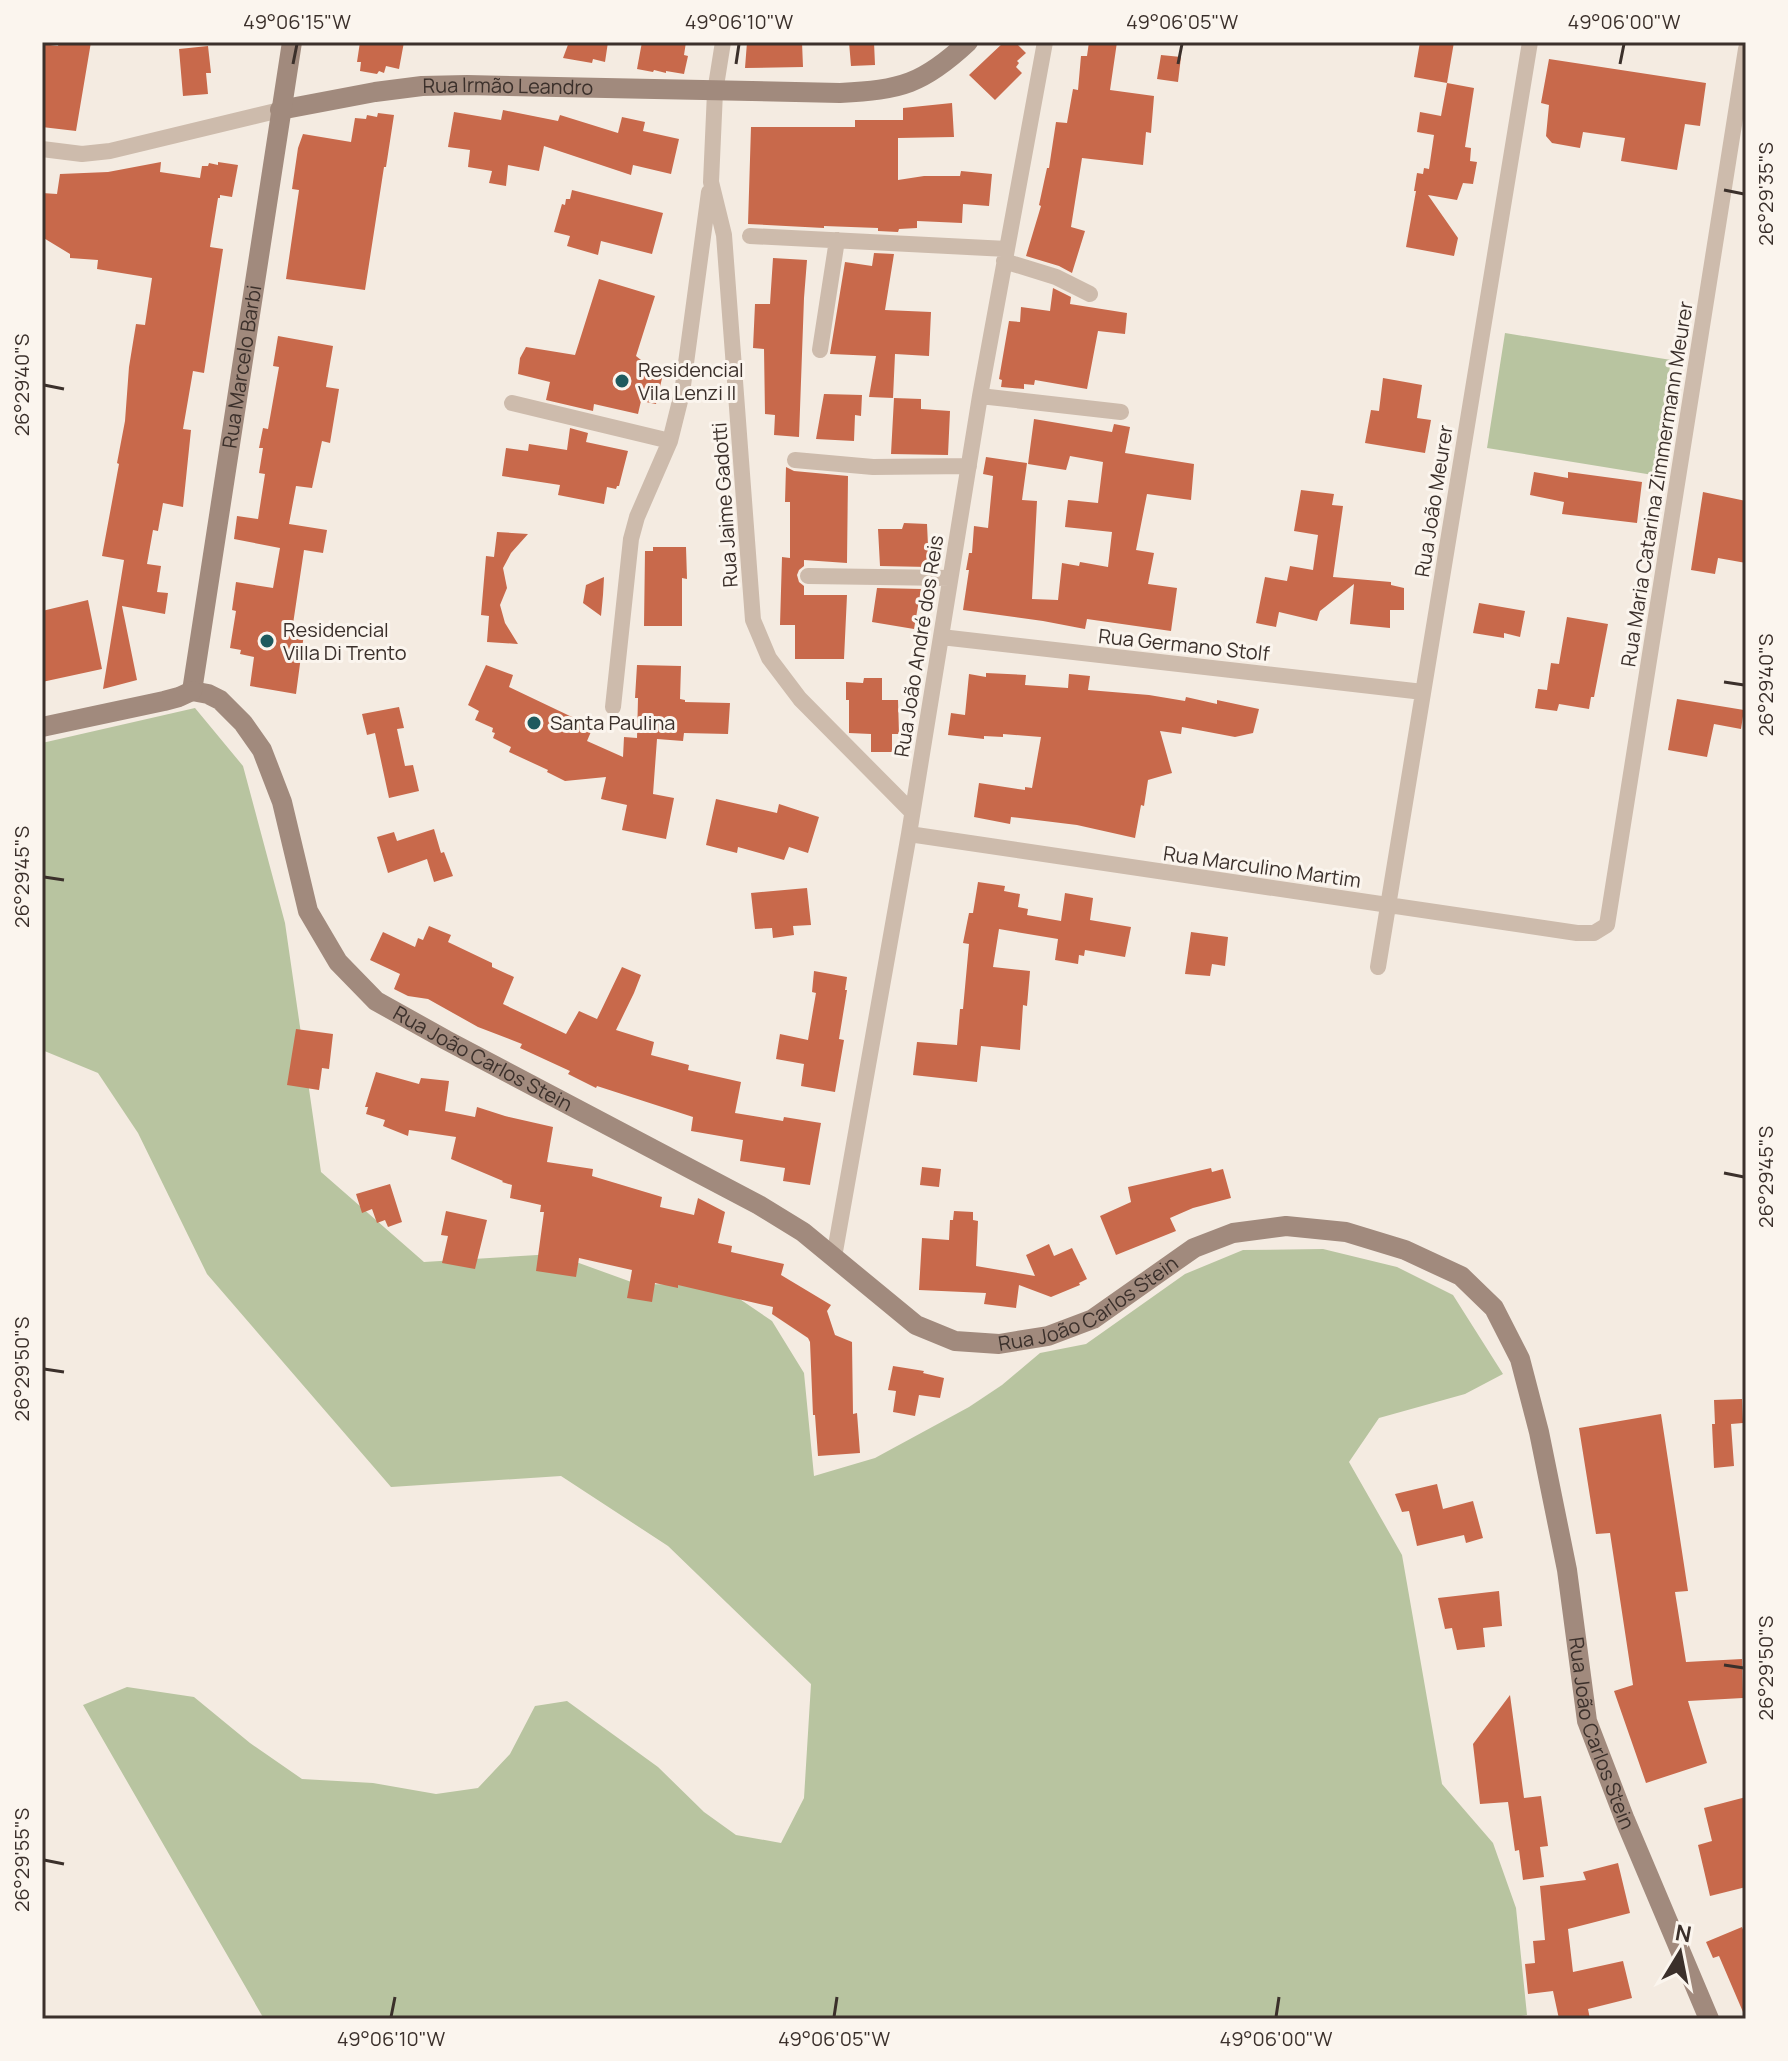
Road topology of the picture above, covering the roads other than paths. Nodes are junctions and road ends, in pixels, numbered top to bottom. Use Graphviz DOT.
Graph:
graph roads {
  1 [pos="292,42"];
  2 [pos="723,42"];
  3 [pos="968,42"];
  4 [pos="1045,42"];
  5 [pos="1530,42"];
  6 [pos="1746,49"];
  7 [pos="715,92"];
  8 [pos="280,110"];
  9 [pos="42,149"];
  10 [pos="711,182"];
  11 [pos="750,236"];
  12 [pos="837,240"];
  13 [pos="1006,255"];
  14 [pos="1090,294"];
  15 [pos="820,350"];
  16 [pos="980,396"];
  17 [pos="512,403"];
  18 [pos="1121,412"];
  19 [pos="670,441"];
  20 [pos="795,460"];
  21 [pos="969,466"];
  22 [pos="808,576"];
  23 [pos="950,578"];
  24 [pos="941,637"];
  25 [pos="192,691"];
  26 [pos="1423,692"];
  27 [pos="613,707"];
  28 [pos="42,727"];
  29 [pos="912,812"];
  30 [pos="909,834"];
  31 [pos="1388,906"];
  32 [pos="1607,925"];
  33 [pos="1378,967"];
  34 [pos="834,1257"];
  35 [pos="1709,2019"];
  1 -- 8 [label="street, Rua Marcelo Barbi"];
  2 -- 7 [label="street, Rua Jaime Gadotti"];
  3 -- 7 [label="street, Rua Irmão Leandro"];
  4 -- 13 [label="street, Rua João André dos Reis"];
  5 -- 26 [label="street, Rua João Meurer"];
  6 -- 32 [label="street, Rua Maria Catarina Zimmermann Meurer"];
  7 -- 8 [label="street, Rua Irmão Leandro"];
  7 -- 10 [label="street, Rua Jaime Gadotti"];
  8 -- 9 [label="street, Rua Irmão Leandro"];
  8 -- 25 [label="street, Rua Marcelo Barbi"];
  10 -- 19 [label="street"];
  10 -- 29 [label="street, Rua Jaime Gadotti"];
  11 -- 12 [label="street"];
  12 -- 13 [label="street"];
  12 -- 15 [label="street"];
  13 -- 14 [label="street"];
  13 -- 16 [label="street, Rua João André dos Reis"];
  16 -- 18 [label="street"];
  16 -- 21 [label="street, Rua João André dos Reis"];
  17 -- 19 [label="street"];
  19 -- 27 [label="street"];
  20 -- 21 [label="street"];
  21 -- 23 [label="street, Rua João André dos Reis"];
  22 -- 23 [label="street"];
  23 -- 24 [label="street, Rua João André dos Reis"];
  24 -- 26 [label="street, Rua Germano Stolf"];
  24 -- 29 [label="street, Rua João André dos Reis"];
  25 -- 28 [label="street"];
  25 -- 34 [label="street, Rua João Carlos Stein"];
  26 -- 31 [label="street, Rua João Meurer"];
  29 -- 30 [label="street, Rua João André dos Reis"];
  30 -- 31 [label="street, Rua Marculino Martim"];
  30 -- 34 [label="street, Rua João André dos Reis"];
  31 -- 32 [label="street, Rua Marculino Martim"];
  31 -- 33 [label="street, Rua João Meurer"];
  34 -- 35 [label="street, Rua João Carlos Stein"];
}
